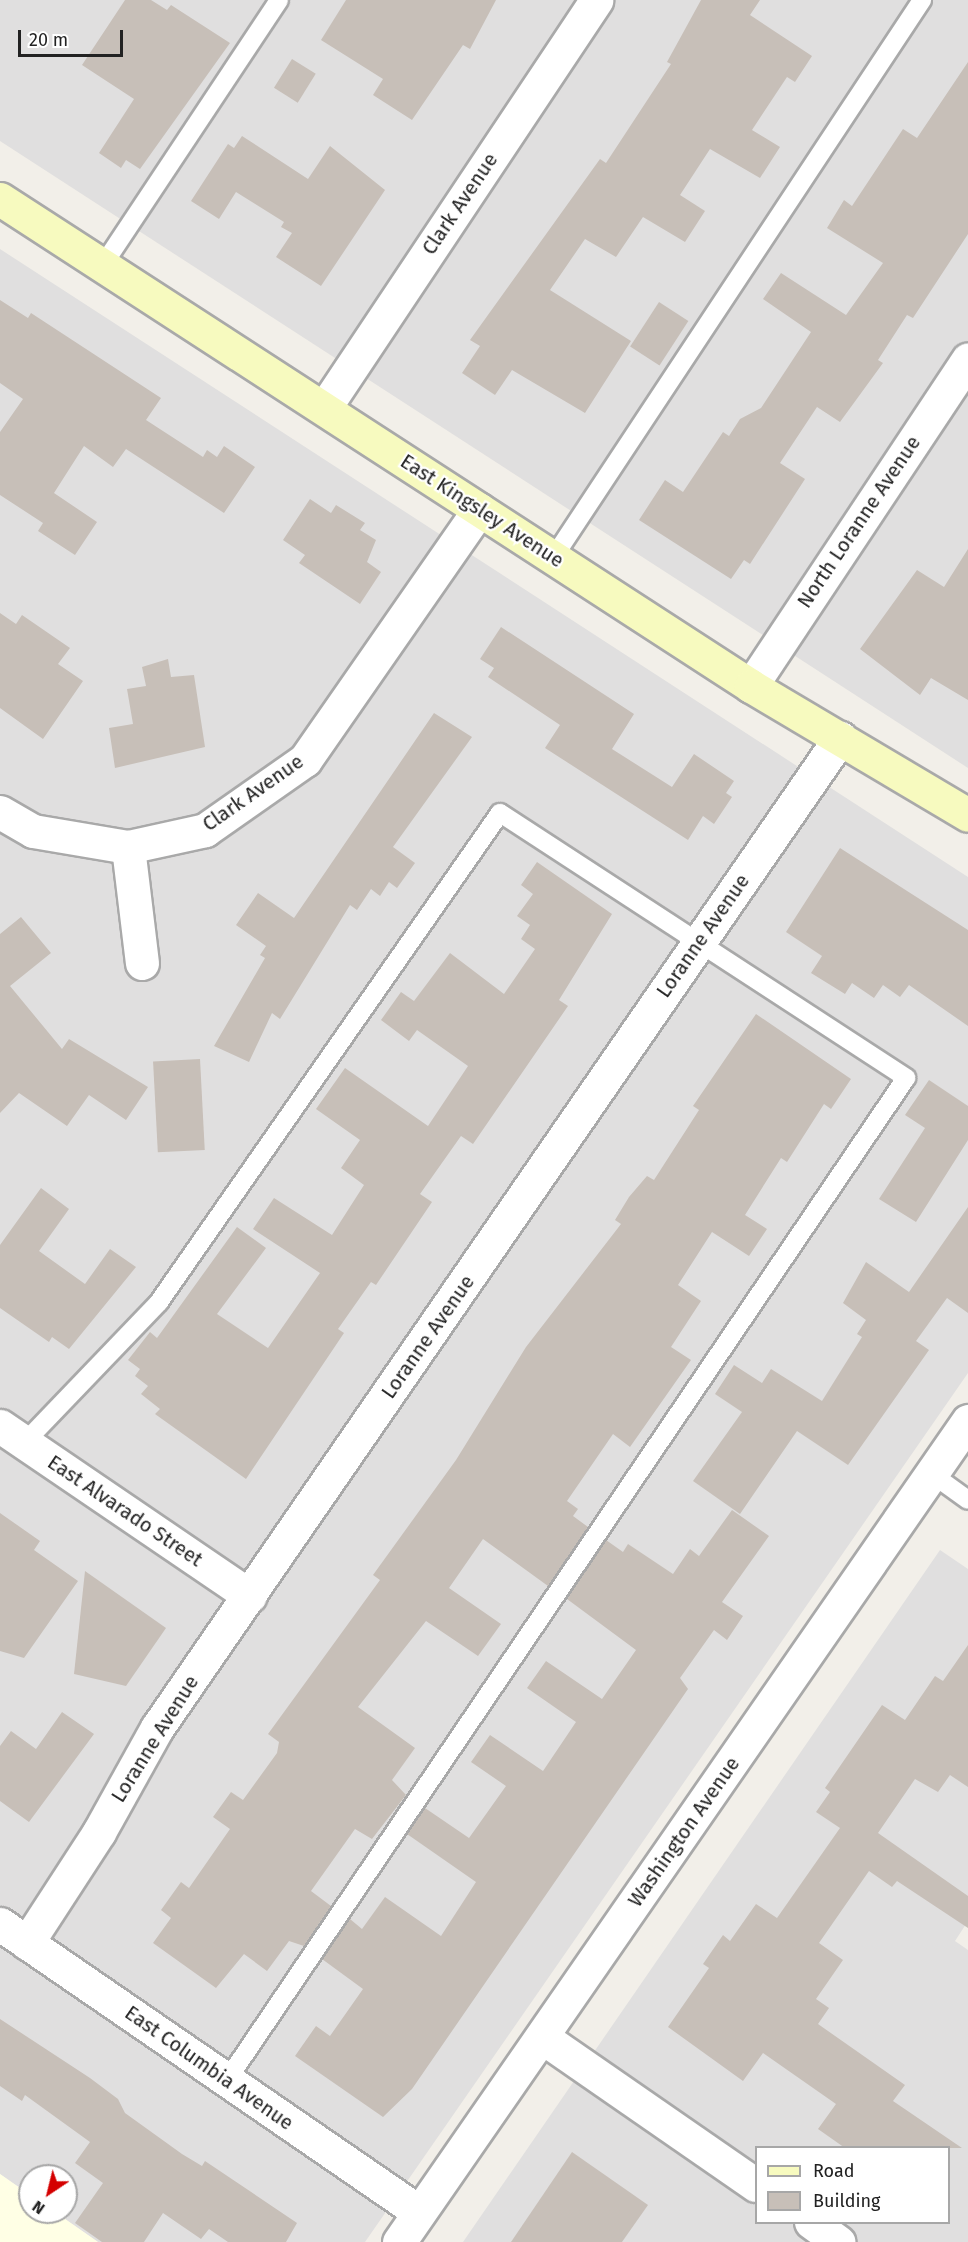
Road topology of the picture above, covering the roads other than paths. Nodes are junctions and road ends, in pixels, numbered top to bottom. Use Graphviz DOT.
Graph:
graph roads {
  1 [pos="279,0"];
  2 [pos="596,0"];
  3 [pos="922,0"];
  4 [pos="0,199"];
  5 [pos="103,265"];
  6 [pos="968,359"];
  7 [pos="325,407"];
  8 [pos="479,510"];
  9 [pos="553,558"];
  10 [pos="751,686"];
  11 [pos="840,738"];
  12 [pos="0,812"];
  13 [pos="968,815"];
  14 [pos="128,847"];
  15 [pos="698,944"];
  16 [pos="142,963"];
  17 [pos="968,1421"];
  18 [pos="12,1434"];
  19 [pos="932,1474"];
  20 [pos="968,1500"];
  21 [pos="250,1596"];
  22 [pos="0,1924"];
  23 [pos="27,1942"];
  24 [pos="542,2037"];
  25 [pos="227,2080"];
  26 [pos="755,2184"];
  27 [pos="419,2212"];
  28 [pos="813,2224"];
  29 [pos="399,2242"];
  30 [pos="840,2242"];
  1 -- 5 [label="lane"];
  2 -- 7 [label="street, Clark Avenue"];
  3 -- 9 [label="lane"];
  4 -- 5 [label="street, East Kingsley Avenue"];
  5 -- 7 [label="street, East Kingsley Avenue"];
  6 -- 10 [label="street, North Loranne Avenue"];
  7 -- 8 [label="street, East Kingsley Avenue"];
  8 -- 9 [label="street, East Kingsley Avenue"];
  8 -- 14 [label="street, Clark Avenue"];
  9 -- 10 [label="street, East Kingsley Avenue"];
  10 -- 11 [label="street, East Kingsley Avenue"];
  11 -- 13 [label="street, East Kingsley Avenue"];
  11 -- 15 [label="street, Loranne Avenue"];
  12 -- 14 [label="street"];
  14 -- 16 [label="street"];
  15 -- 18 [label="lane"];
  15 -- 21 [label="street, Loranne Avenue"];
  15 -- 25 [label="lane"];
  17 -- 19 [label="street, Washington Avenue"];
  18 -- 21 [label="street, East Alvarado Street"];
  19 -- 20 [label="lane"];
  19 -- 24 [label="street, Washington Avenue"];
  21 -- 23 [label="street, Loranne Avenue"];
  22 -- 23 [label="street, East Columbia Avenue"];
  23 -- 25 [label="street, East Columbia Avenue"];
  24 -- 26 [label="street"];
  24 -- 27 [label="street, Washington Avenue"];
  25 -- 27 [label="street, East Columbia Avenue"];
  27 -- 29 [label="street, Washington Avenue"];
  28 -- 30 [label="street"];
}
